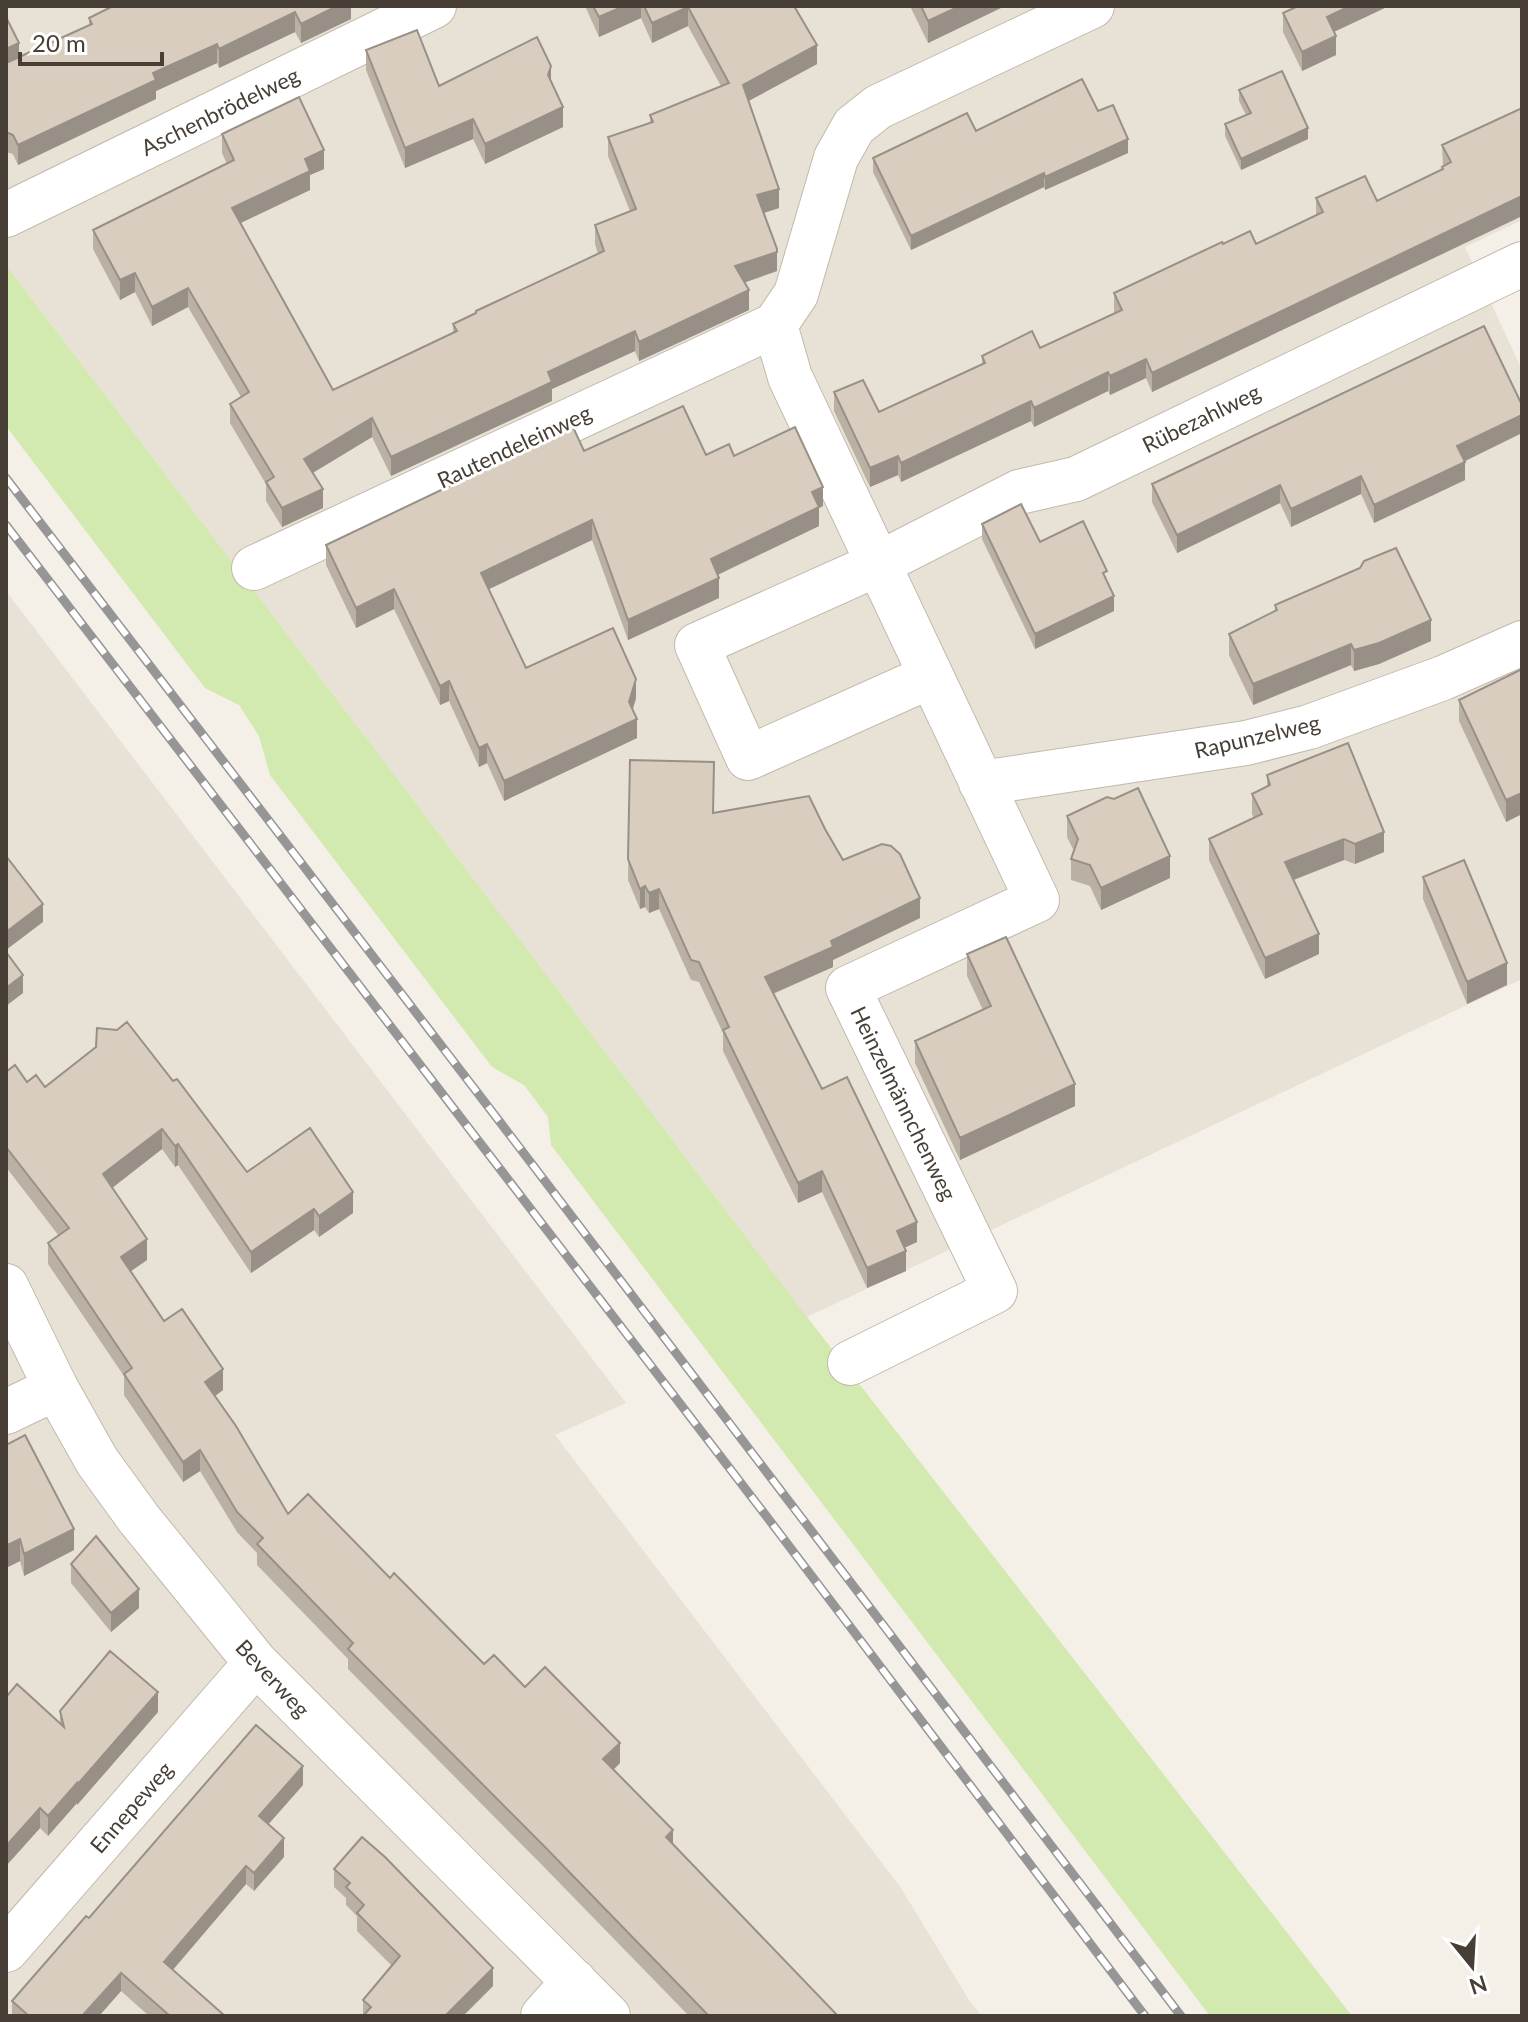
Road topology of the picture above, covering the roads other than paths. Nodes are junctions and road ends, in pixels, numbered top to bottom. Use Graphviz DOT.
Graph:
graph roads {
  1 [pos="434,6"];
  2 [pos="1092,6"];
  3 [pos="6,215"];
  4 [pos="1522,264"];
  5 [pos="775,325"];
  6 [pos="878,564"];
  7 [pos="254,568"];
  8 [pos="1522,643"];
  9 [pos="931,676"];
  10 [pos="981,783"];
  11 [pos="6,1286"];
  12 [pos="850,1363"];
  13 [pos="56,1388"];
  14 [pos="6,1412"];
  15 [pos="256,1663"];
  16 [pos="6,1950"];
  17 [pos="574,1981"];
  18 [pos="543,2016"];
  19 [pos="608,2016"];
  1 -- 3 [label="street, Aschenbrödelweg"];
  2 -- 5 [label="street"];
  4 -- 6 [label="street, Rübezahlweg"];
  5 -- 6 [label="street"];
  5 -- 7 [label="street, Rautendeleinweg"];
  6 -- 9 [label="street, Heinzelmännchenweg"];
  6 -- 9 [label="street, Rübezahlweg"];
  8 -- 10 [label="street, Rapunzelweg"];
  9 -- 10 [label="street, Heinzelmännchenweg"];
  10 -- 12 [label="street, Heinzelmännchenweg"];
  11 -- 13 [label="street, Beverweg"];
  13 -- 14 [label="street"];
  13 -- 15 [label="street, Beverweg"];
  15 -- 16 [label="street, Ennepeweg"];
  15 -- 17 [label="street, Beverweg"];
  17 -- 18 [label="street"];
  17 -- 19 [label="street, Beverweg"];
}
